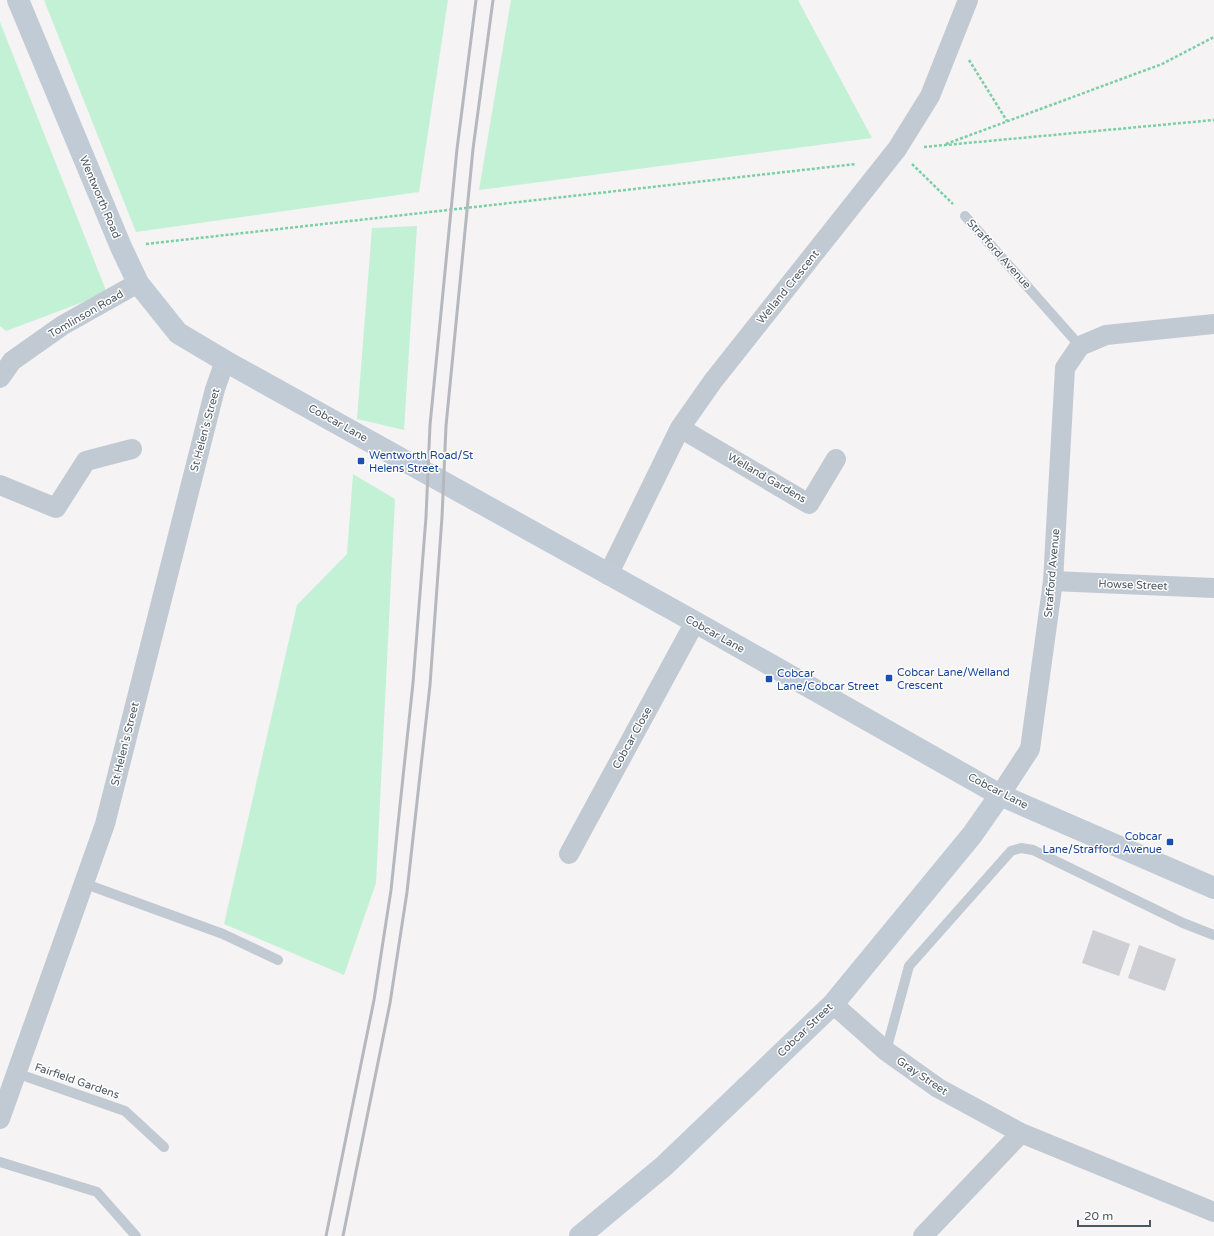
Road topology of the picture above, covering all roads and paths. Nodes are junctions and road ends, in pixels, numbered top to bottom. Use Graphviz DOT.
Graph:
graph roads {
  1 [pos="18,0"];
  2 [pos="968,0"];
  3 [pos="1214,37"];
  4 [pos="949,49"];
  5 [pos="1214,120"];
  6 [pos="1007,121"];
  7 [pos="942,145"];
  8 [pos="894,155"];
  9 [pos="965,216"];
  10 [pos="121,247"];
  11 [pos="138,283"];
  12 [pos="1214,324"];
  13 [pos="1080,346"];
  14 [pos="6,356"];
  15 [pos="225,361"];
  16 [pos="0,378"];
  17 [pos="680,428"];
  18 [pos="132,449"];
  19 [pos="836,459"];
  20 [pos="0,485"];
  21 [pos="608,575"];
  22 [pos="1053,581"];
  23 [pos="1214,588"];
  24 [pos="695,622"];
  25 [pos="1000,794"];
  26 [pos="569,854"];
  27 [pos="83,883"];
  28 [pos="1214,888"];
  29 [pos="1214,935"];
  30 [pos="278,960"];
  31 [pos="833,1004"];
  32 [pos="886,1051"];
  33 [pos="16,1073"];
  34 [pos="0,1119"];
  35 [pos="1021,1133"];
  36 [pos="164,1147"];
  37 [pos="0,1162"];
  38 [pos="1214,1212"];
  39 [pos="136,1236"];
  40 [pos="580,1236"];
  41 [pos="923,1236"];
  1 -- 10 [label="street, Wentworth Road"];
  2 -- 4 [label="street, Welland Crescent"];
  3 -- 6 [label="path"];
  4 -- 6 [label="path"];
  4 -- 8 [label="street, Welland Crescent"];
  5 -- 7 [label="path"];
  6 -- 7 [label="path"];
  7 -- 8 [label="path"];
  8 -- 9 [label="path"];
  8 -- 10 [label="path"];
  8 -- 17 [label="street, Welland Crescent"];
  9 -- 13 [label="lane, Strafford Avenue"];
  10 -- 11 [label="street, Wentworth Road"];
  11 -- 14 [label="street, Tomlinson Road"];
  11 -- 15 [label="street, Wentworth Road"];
  12 -- 13 [label="street"];
  13 -- 22 [label="street, Strafford Avenue"];
  14 -- 16 [label="street, Tomlinson Road"];
  15 -- 21 [label="street, Cobcar Lane"];
  15 -- 27 [label="street, St Helen's Street"];
  17 -- 19 [label="street, Welland Gardens"];
  17 -- 21 [label="street, Welland Crescent"];
  18 -- 20 [label="street"];
  21 -- 24 [label="street, Cobcar Lane"];
  22 -- 23 [label="street, Howse Street"];
  22 -- 25 [label="street, Strafford Avenue"];
  24 -- 25 [label="street, Cobcar Lane"];
  24 -- 26 [label="street, Cobcar Close"];
  25 -- 28 [label="street, Cobcar Lane"];
  25 -- 31 [label="street, Cobcar Street"];
  27 -- 30 [label="lane"];
  27 -- 33 [label="street, St Helen's Street"];
  29 -- 32 [label="lane"];
  31 -- 32 [label="street, Gray Street"];
  31 -- 40 [label="street, Cobcar Street"];
  32 -- 35 [label="street, Gray Street"];
  33 -- 34 [label="street, St Helen's Street"];
  33 -- 36 [label="lane, Fairfield Gardens"];
  35 -- 38 [label="street, Gray Street"];
  35 -- 41 [label="street"];
  37 -- 39 [label="lane"];
}
